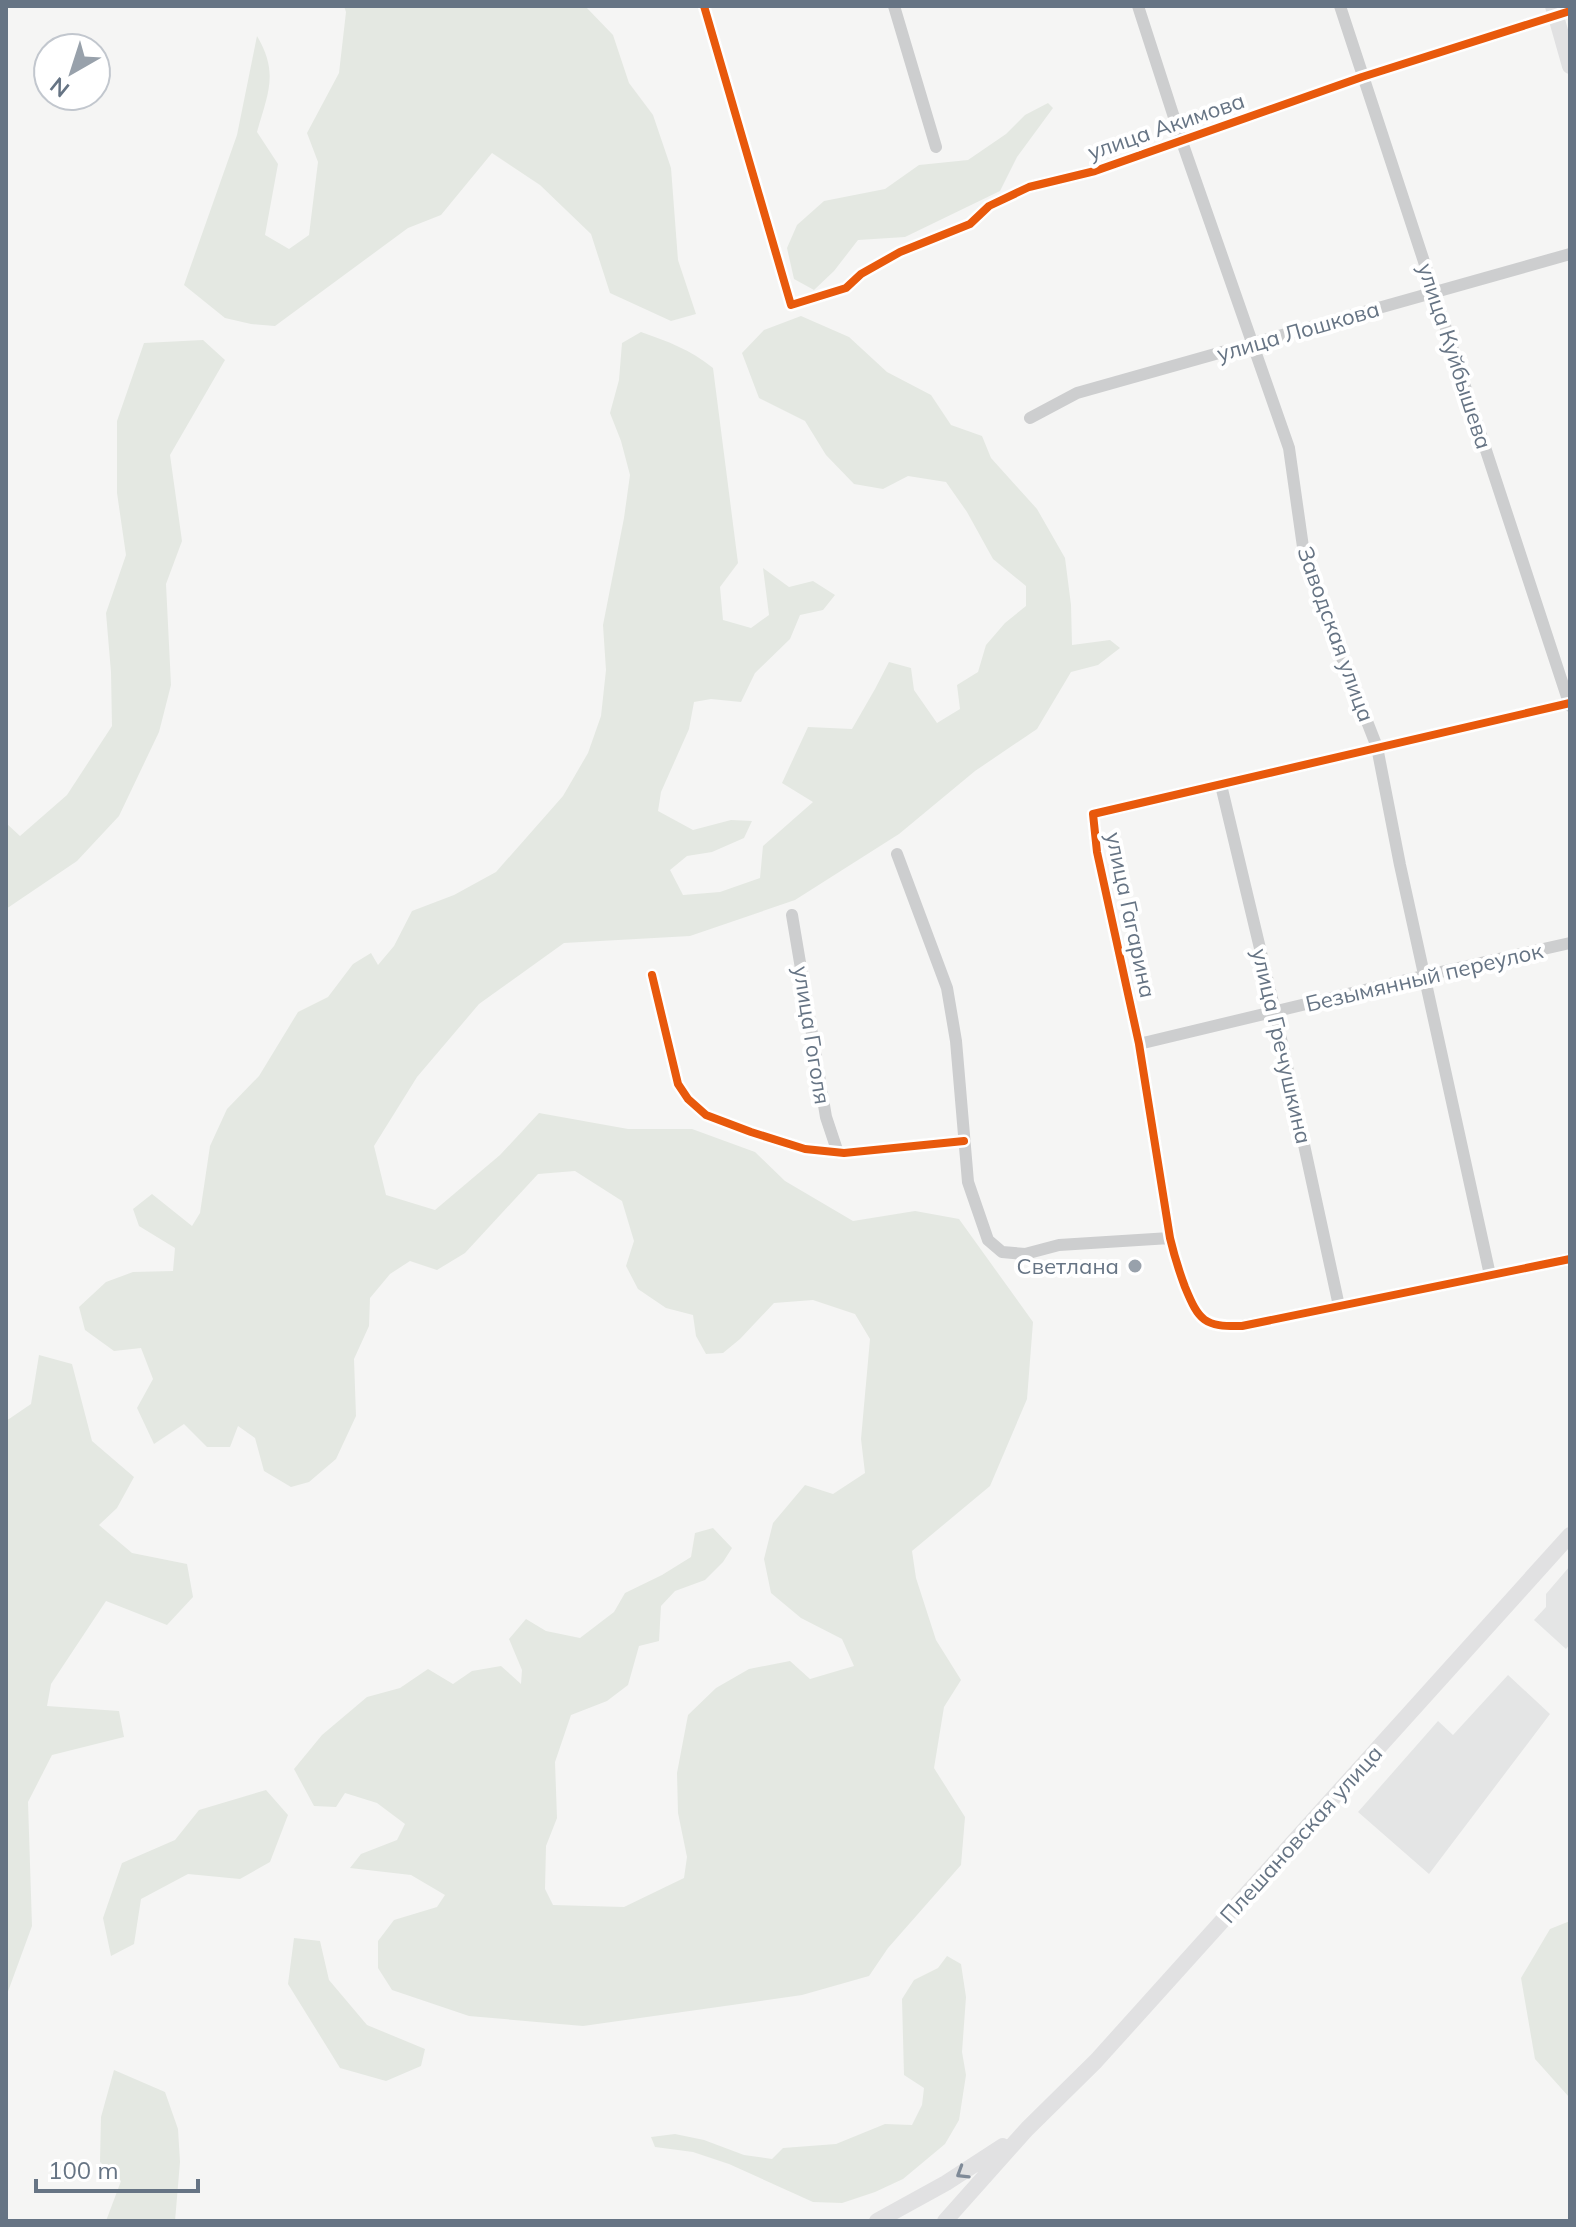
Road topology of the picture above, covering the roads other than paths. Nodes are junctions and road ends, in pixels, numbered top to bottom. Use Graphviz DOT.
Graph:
graph roads {
  1 [pos="704,6"];
  2 [pos="894,6"];
  3 [pos="1138,6"];
  4 [pos="1340,6"];
  5 [pos="1560,11"];
  6 [pos="1570,66"];
  7 [pos="1362,77"];
  8 [pos="1181,139"];
  9 [pos="936,147"];
  10 [pos="1570,254"];
  11 [pos="1434,293"];
  12 [pos="1252,343"];
  13 [pos="1030,418"];
  14 [pos="1570,704"];
  15 [pos="1377,747"];
  16 [pos="1221,785"];
  17 [pos="897,854"];
  18 [pos="792,915"];
  19 [pos="1570,943"];
  20 [pos="652,975"];
  21 [pos="1423,976"];
  22 [pos="1275,1011"];
  23 [pos="1139,1044"];
  24 [pos="964,1141"];
  25 [pos="838,1153"];
  26 [pos="1170,1238"];
  27 [pos="1570,1259"];
  28 [pos="1490,1275"];
  29 [pos="1339,1306"];
  30 [pos="1570,1535"];
  31 [pos="1027,2129"];
  32 [pos="877,2221"];
  33 [pos="945,2221"];
  1 -- 8 [label="street, улица Акимова"];
  2 -- 9 [label="street"];
  3 -- 8 [label="street, Заводская улица"];
  4 -- 7 [label="street, улица Куйбышева"];
  5 -- 6 [label="main road"];
  5 -- 7 [label="street, улица Акимова"];
  7 -- 8 [label="street, улица Акимова"];
  7 -- 11 [label="street, улица Куйбышева"];
  8 -- 12 [label="street, Заводская улица"];
  10 -- 11 [label="street, улица Лошкова"];
  11 -- 12 [label="street, улица Лошкова"];
  11 -- 14 [label="street, улица Куйбышева"];
  12 -- 13 [label="street, улица Лошкова"];
  12 -- 15 [label="street, Заводская улица"];
  14 -- 15 [label="street, улица Гагарина"];
  15 -- 16 [label="street, улица Гагарина"];
  15 -- 21 [label="street, Заводская улица"];
  16 -- 22 [label="street, улица Гречушкина"];
  16 -- 23 [label="street, улица Гагарина"];
  17 -- 24 [label="street"];
  18 -- 25 [label="street, улица Гоголя"];
  19 -- 21 [label="street, Безымянный переулок"];
  20 -- 25 [label="street"];
  21 -- 22 [label="street, Безымянный переулок"];
  21 -- 28 [label="street, Заводская улица"];
  22 -- 23 [label="street, Безымянный переулок"];
  22 -- 29 [label="street, улица Гречушкина"];
  23 -- 26 [label="street, улица Гагарина"];
  24 -- 25 [label="street"];
  24 -- 26 [label="street"];
  26 -- 29 [label="street, улица Гагарина"];
  27 -- 28 [label="street"];
  28 -- 29 [label="street"];
  30 -- 31 [label="main road, Плешановская улица"];
  31 -- 32 [label="main road, one-way"];
  31 -- 33 [label="main road"];
}
